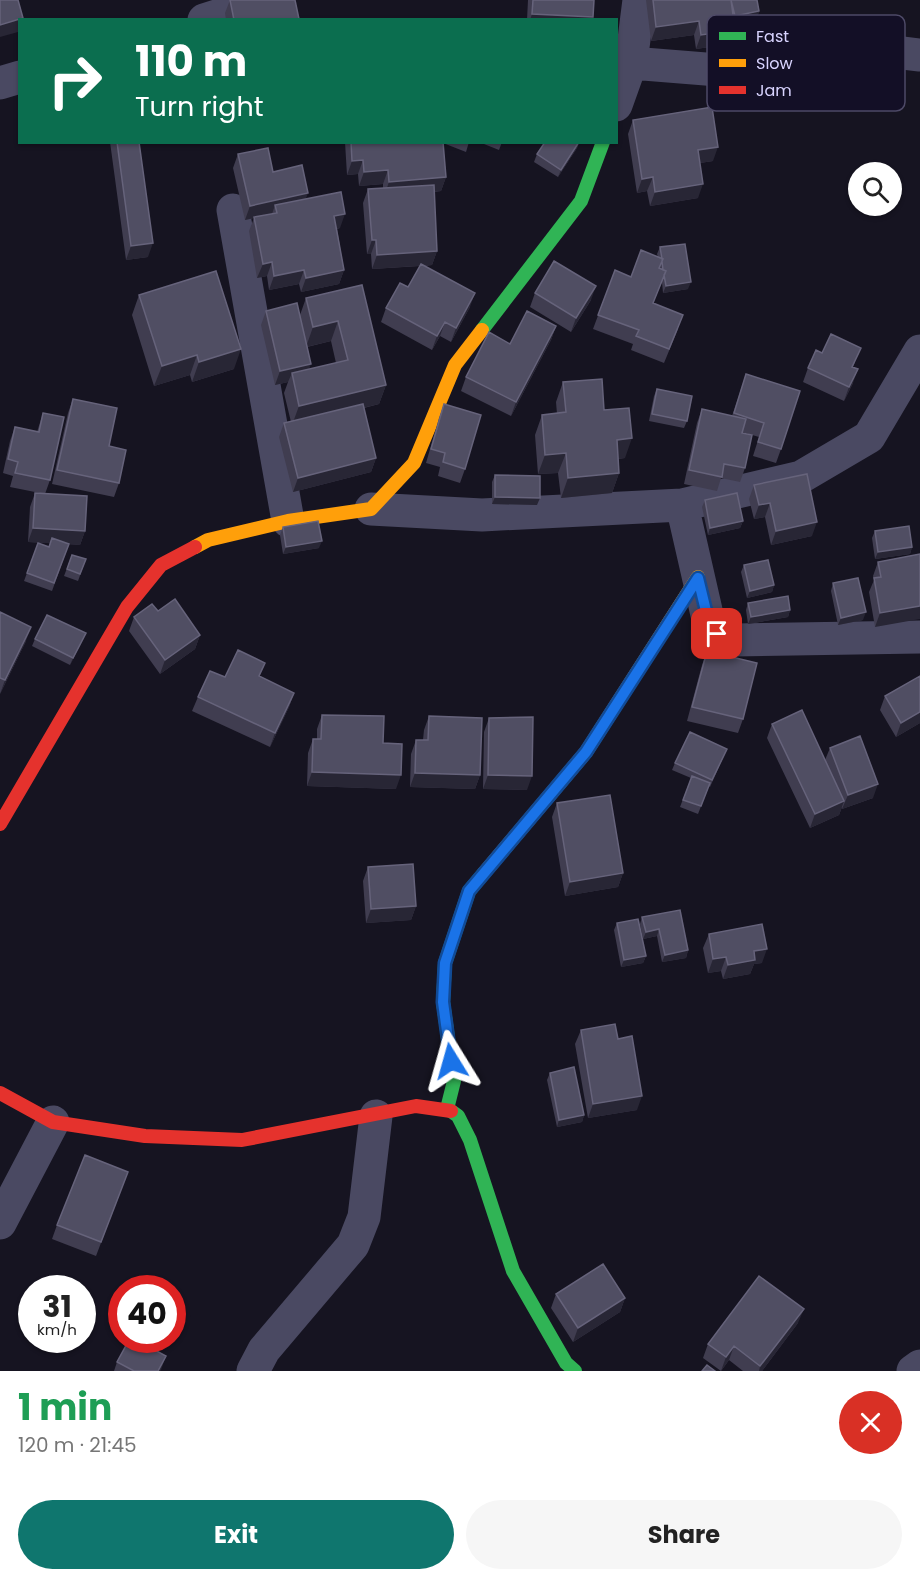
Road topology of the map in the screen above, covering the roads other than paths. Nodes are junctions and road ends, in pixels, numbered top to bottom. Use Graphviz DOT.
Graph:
graph roads {
  1 [pos="266,0"];
  2 [pos="639,0"];
  3 [pos="210,18"];
  4 [pos="905,53"];
  5 [pos="920,55"];
  6 [pos="631,63"];
  7 [pos="707,69"];
  8 [pos="18,78"];
  9 [pos="0,83"];
  10 [pos="618,99"];
  11 [pos="602,144"];
  12 [pos="233,210"];
  13 [pos="920,351"];
  14 [pos="682,505"];
  15 [pos="371,509"];
  16 [pos="288,522"];
  17 [pos="698,578"];
  18 [pos="920,637"];
  19 [pos="0,824"];
  20 [pos="0,1093"];
  21 [pos="447,1109"];
  22 [pos="376,1116"];
  23 [pos="53,1122"];
  24 [pos="0,1223"];
  25 [pos="920,1366"];
  26 [pos="253,1371"];
  27 [pos="575,1371"];
  28 [pos="913,1371"];
  1 -- 3 [label="street"];
  2 -- 6 [label="street"];
  4 -- 5 [label="street"];
  6 -- 7 [label="street"];
  6 -- 10 [label="street"];
  8 -- 9 [label="street"];
  11 -- 15 [label="street"];
  12 -- 16 [label="street"];
  13 -- 14 [label="street"];
  14 -- 15 [label="street"];
  14 -- 17 [label="street"];
  15 -- 16 [label="street"];
  16 -- 19 [label="street"];
  17 -- 18 [label="street"];
  17 -- 21 [label="street"];
  20 -- 23 [label="street"];
  21 -- 22 [label="street"];
  21 -- 27 [label="street"];
  22 -- 23 [label="street"];
  22 -- 26 [label="street"];
  23 -- 24 [label="street"];
  25 -- 28 [label="street"];
}
